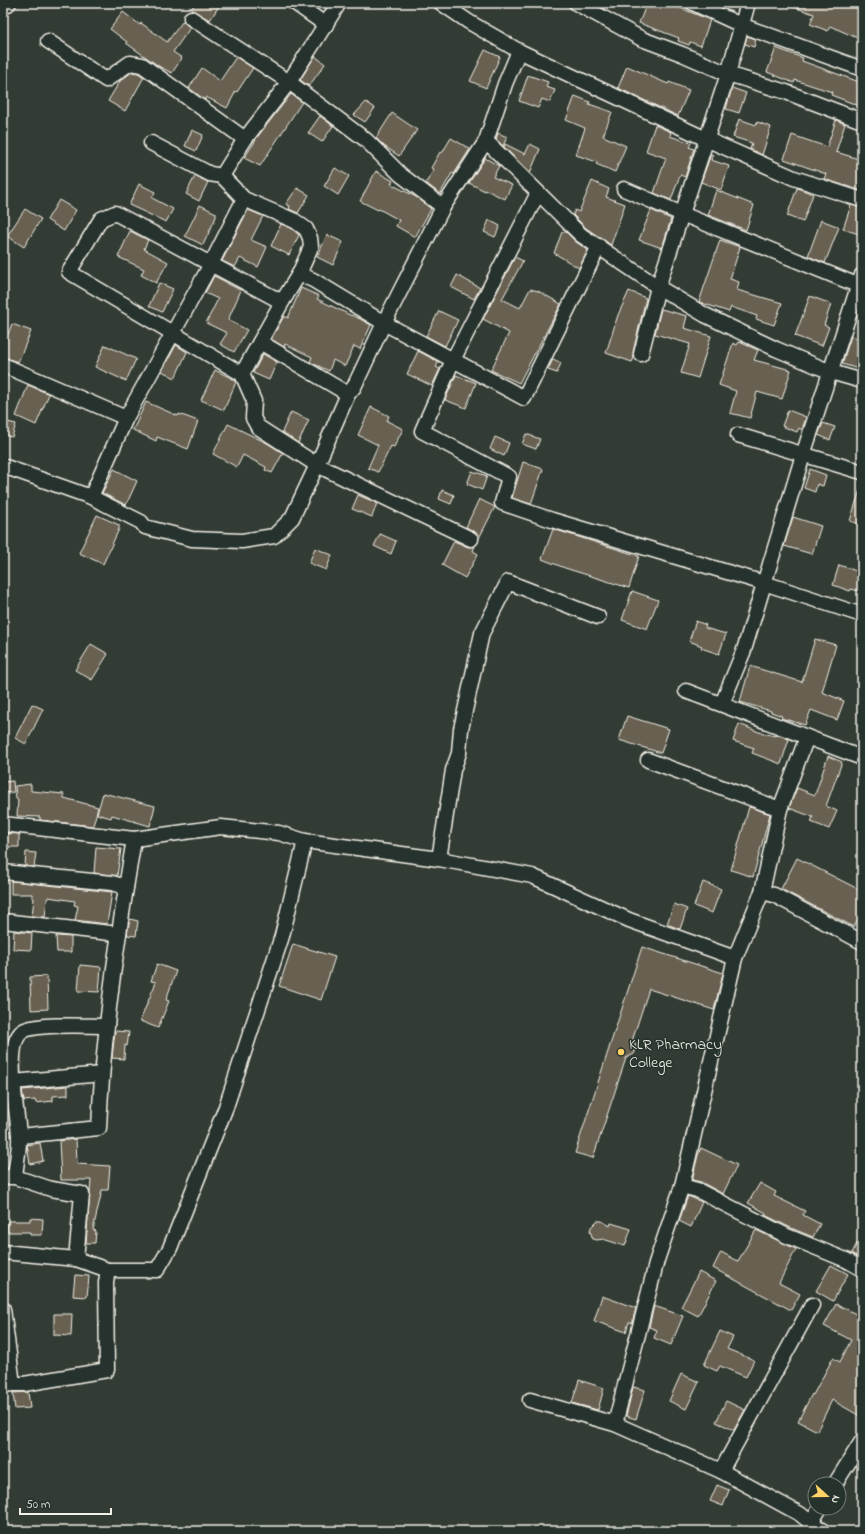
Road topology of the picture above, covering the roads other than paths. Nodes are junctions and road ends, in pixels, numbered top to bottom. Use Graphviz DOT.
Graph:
graph roads {
  1 [pos="9,3"];
  2 [pos="295,3"];
  3 [pos="339,3"];
  4 [pos="441,3"];
  5 [pos="576,3"];
  6 [pos="693,3"];
  7 [pos="748,3"];
  8 [pos="3,8"];
  9 [pos="191,18"];
  10 [pos="326,25"];
  11 [pos="742,25"];
  12 [pos="48,41"];
  13 [pos="519,51"];
  14 [pos="862,69"];
  15 [pos="728,74"];
  16 [pos="289,82"];
  17 [pos="862,121"];
  18 [pos="245,139"];
  19 [pos="706,139"];
  20 [pos="486,141"];
  21 [pos="150,143"];
  22 [pos="222,176"];
  23 [pos="624,189"];
  24 [pos="538,193"];
  25 [pos="244,199"];
  26 [pos="862,200"];
  27 [pos="443,207"];
  28 [pos="682,214"];
  29 [pos="599,246"];
  30 [pos="211,264"];
  31 [pos="300,274"];
  32 [pos="861,283"];
  33 [pos="658,287"];
  34 [pos="282,302"];
  35 [pos="384,323"];
  36 [pos="173,333"];
  37 [pos="260,342"];
  38 [pos="640,354"];
  39 [pos="453,360"];
  40 [pos="3,365"];
  41 [pos="831,372"];
  42 [pos="242,374"];
  43 [pos="862,382"];
  44 [pos="348,394"];
  45 [pos="126,418"];
  46 [pos="738,435"];
  47 [pos="803,455"];
  48 [pos="317,465"];
  49 [pos="3,466"];
  50 [pos="862,472"];
  51 [pos="91,497"];
  52 [pos="471,539"];
  53 [pos="764,582"];
  54 [pos="862,615"];
  55 [pos="598,617"];
  56 [pos="686,691"];
  57 [pos="722,704"];
  58 [pos="807,737"];
  59 [pos="862,758"];
  60 [pos="648,760"];
  61 [pos="780,809"];
  62 [pos="3,824"];
  63 [pos="134,840"];
  64 [pos="306,841"];
  65 [pos="439,859"];
  66 [pos="3,872"];
  67 [pos="126,887"];
  68 [pos="762,892"];
  69 [pos="3,921"];
  70 [pos="119,934"];
  71 [pos="862,942"];
  72 [pos="735,958"];
  73 [pos="107,1026"];
  74 [pos="102,1074"];
  75 [pos="13,1082"];
  76 [pos="20,1136"];
  77 [pos="9,1177"];
  78 [pos="682,1186"];
  79 [pos="3,1252"];
  80 [pos="76,1259"];
  81 [pos="862,1269"];
  82 [pos="108,1270"];
  83 [pos="812,1305"];
  84 [pos="3,1309"];
  85 [pos="8,1384"];
  86 [pos="530,1400"];
  87 [pos="615,1424"];
  88 [pos="862,1441"];
  89 [pos="721,1471"];
  90 [pos="840,1476"];
  91 [pos="815,1516"];
  92 [pos="811,1523"];
  93 [pos="824,1531"];
  1 -- 8 [label="street"];
  2 -- 10 [label="street"];
  3 -- 10 [label="street"];
  4 -- 13 [label="street"];
  5 -- 15 [label="street"];
  6 -- 11 [label="street"];
  7 -- 11 [label="street"];
  9 -- 16 [label="street"];
  10 -- 16 [label="street"];
  11 -- 14 [label="street"];
  11 -- 15 [label="street"];
  12 -- 18 [label="street"];
  13 -- 19 [label="street"];
  13 -- 20 [label="street"];
  15 -- 17 [label="street"];
  15 -- 19 [label="street"];
  16 -- 18 [label="street"];
  16 -- 27 [label="street"];
  18 -- 22 [label="street"];
  19 -- 26 [label="street"];
  19 -- 28 [label="street"];
  20 -- 24 [label="street"];
  20 -- 27 [label="street"];
  21 -- 22 [label="street"];
  22 -- 25 [label="street"];
  23 -- 28 [label="street"];
  24 -- 29 [label="street"];
  24 -- 39 [label="street"];
  25 -- 30 [label="street"];
  25 -- 31 [label="street"];
  27 -- 35 [label="street"];
  28 -- 32 [label="street"];
  28 -- 33 [label="street"];
  29 -- 33 [label="street"];
  29 -- 39 [label="street"];
  30 -- 34 [label="street"];
  30 -- 36 [label="street"];
  30 -- 36 [label="street"];
  31 -- 34 [label="street"];
  31 -- 35 [label="street"];
  32 -- 41 [label="street"];
  33 -- 38 [label="street"];
  33 -- 41 [label="street"];
  34 -- 37 [label="street"];
  35 -- 39 [label="street"];
  35 -- 44 [label="street"];
  36 -- 42 [label="street"];
  36 -- 45 [label="street"];
  37 -- 42 [label="street"];
  37 -- 44 [label="street"];
  39 -- 53 [label="street"];
  40 -- 45 [label="street"];
  41 -- 43 [label="street"];
  41 -- 47 [label="street"];
  42 -- 48 [label="street"];
  44 -- 48 [label="street"];
  45 -- 51 [label="street"];
  46 -- 47 [label="street"];
  47 -- 50 [label="street"];
  47 -- 53 [label="street"];
  48 -- 51 [label="street"];
  48 -- 52 [label="street"];
  49 -- 51 [label="street"];
  53 -- 54 [label="street"];
  53 -- 57 [label="street"];
  55 -- 65 [label="street"];
  56 -- 57 [label="street"];
  57 -- 58 [label="street"];
  58 -- 59 [label="street"];
  58 -- 61 [label="street"];
  60 -- 61 [label="street"];
  61 -- 68 [label="street"];
  62 -- 63 [label="street"];
  63 -- 64 [label="street"];
  63 -- 67 [label="street"];
  64 -- 65 [label="street"];
  64 -- 82 [label="street"];
  65 -- 72 [label="street"];
  66 -- 67 [label="street"];
  67 -- 70 [label="street"];
  68 -- 71 [label="street"];
  68 -- 72 [label="street"];
  69 -- 70 [label="street"];
  70 -- 73 [label="street"];
  72 -- 78 [label="street"];
  73 -- 74 [label="street"];
  73 -- 75 [label="street"];
  74 -- 75 [label="street"];
  74 -- 76 [label="street"];
  75 -- 76 [label="street"];
  76 -- 77 [label="street"];
  77 -- 80 [label="street"];
  78 -- 81 [label="street"];
  78 -- 87 [label="street"];
  79 -- 80 [label="street"];
  80 -- 82 [label="street"];
  82 -- 85 [label="street"];
  83 -- 89 [label="street"];
  84 -- 85 [label="street"];
  86 -- 87 [label="street"];
  87 -- 89 [label="street"];
  88 -- 90 [label="street"];
  89 -- 92 [label="street"];
  91 -- 92 [label="street"];
  92 -- 93 [label="street"];
}
